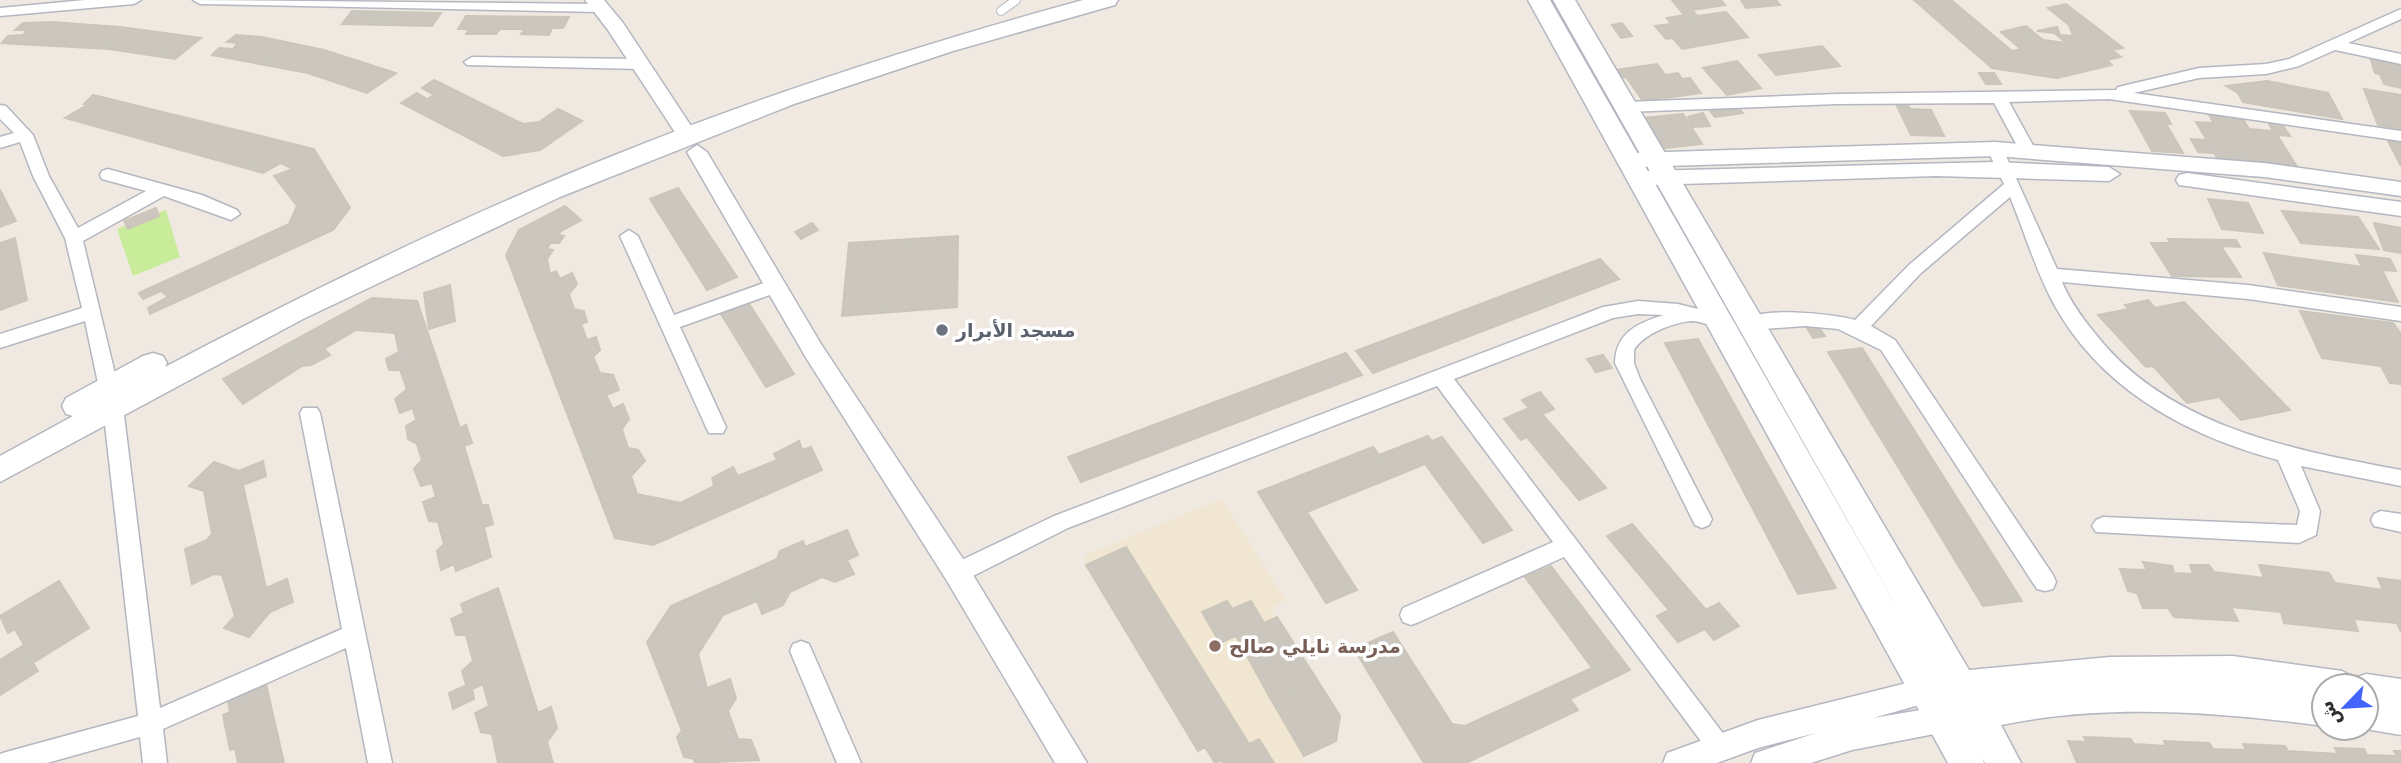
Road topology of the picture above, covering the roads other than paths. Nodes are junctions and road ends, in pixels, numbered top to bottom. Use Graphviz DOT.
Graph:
graph roads {
  1 [pos="134,0"];
  2 [pos="200,0"];
  3 [pos="1045,0"];
  4 [pos="1107,0"];
  5 [pos="1539,0"];
  6 [pos="1563,0"];
  7 [pos="273,1"];
  8 [pos="360,2"];
  9 [pos="43,4"];
  10 [pos="597,4"];
  11 [pos="1009,6"];
  12 [pos="0,12"];
  13 [pos="2401,13"];
  14 [pos="2330,44"];
  15 [pos="2401,59"];
  16 [pos="472,62"];
  17 [pos="641,64"];
  18 [pos="2109,94"];
  19 [pos="1999,98"];
  20 [pos="1625,107"];
  21 [pos="0,110"];
  22 [pos="25,135"];
  23 [pos="687,135"];
  24 [pos="2401,136"];
  25 [pos="0,143"];
  26 [pos="1995,149"];
  27 [pos="2028,151"];
  28 [pos="1646,169"];
  29 [pos="108,175"];
  30 [pos="2009,177"];
  31 [pos="2401,189"];
  32 [pos="161,190"];
  33 [pos="2401,209"];
  34 [pos="231,215"];
  35 [pos="629,236"];
  36 [pos="74,238"];
  37 [pos="2051,275"];
  38 [pos="775,286"];
  39 [pos="92,312"];
  40 [pos="2401,314"];
  41 [pos="1706,317"];
  42 [pos="1750,323"];
  43 [pos="668,324"];
  44 [pos="1859,327"];
  45 [pos="0,341"];
  46 [pos="1443,379"];
  47 [pos="111,397"];
  48 [pos="310,412"];
  49 [pos="716,427"];
  50 [pos="0,449"];
  51 [pos="2287,457"];
  52 [pos="0,470"];
  53 [pos="2401,478"];
  54 [pos="1702,519"];
  55 [pos="2103,526"];
  56 [pos="1568,545"];
  57 [pos="957,573"];
  58 [pos="2045,582"];
  59 [pos="1411,615"];
  60 [pos="356,633"];
  61 [pos="801,651"];
  62 [pos="2310,682"];
  63 [pos="2380,692"];
  64 [pos="2401,694"];
  65 [pos="1952,703"];
  66 [pos="2310,708"];
  67 [pos="2380,717"];
  68 [pos="2401,719"];
  69 [pos="149,723"];
  70 [pos="1720,748"];
  71 [pos="1806,757"];
  72 [pos="6,763"];
  73 [pos="155,763"];
  74 [pos="380,763"];
  75 [pos="849,763"];
  76 [pos="1072,763"];
  77 [pos="1678,763"];
  78 [pos="1766,763"];
  79 [pos="1967,763"];
  80 [pos="2004,763"];
  1 -- 9 [label="street"];
  2 -- 7 [label="street"];
  3 -- 11 [label="main road"];
  4 -- 23 [label="main road"];
  5 -- 28 [label="main road"];
  6 -- 20 [label="main road"];
  7 -- 8 [label="street"];
  8 -- 10 [label="street"];
  9 -- 12 [label="street"];
  10 -- 17 [label="street"];
  11 -- 23 [label="main road"];
  13 -- 14 [label="street"];
  14 -- 15 [label="street"];
  14 -- 18 [label="street"];
  16 -- 17 [label="street"];
  17 -- 23 [label="street"];
  18 -- 19 [label="street"];
  18 -- 24 [label="street"];
  19 -- 20 [label="street"];
  19 -- 27 [label="street"];
  20 -- 28 [label="main road"];
  21 -- 22 [label="street"];
  22 -- 25 [label="street"];
  22 -- 36 [label="street"];
  23 -- 38 [label="street"];
  23 -- 47 [label="main road"];
  26 -- 27 [label="street"];
  26 -- 28 [label="street"];
  26 -- 30 [label="street"];
  27 -- 31 [label="street"];
  28 -- 30 [label="street"];
  28 -- 41 [label="main road"];
  28 -- 42 [label="main road"];
  29 -- 32 [label="street"];
  30 -- 33 [label="street"];
  30 -- 37 [label="street"];
  30 -- 44 [label="street"];
  32 -- 34 [label="street"];
  32 -- 36 [label="street"];
  35 -- 43 [label="street"];
  36 -- 39 [label="street"];
  37 -- 40 [label="street"];
  37 -- 51 [label="street"];
  38 -- 43 [label="street"];
  38 -- 57 [label="street"];
  39 -- 45 [label="street"];
  39 -- 47 [label="street"];
  41 -- 46 [label="street"];
  41 -- 54 [label="street"];
  41 -- 65 [label="main road"];
  42 -- 44 [label="street"];
  42 -- 65 [label="main road"];
  43 -- 49 [label="street"];
  44 -- 58 [label="street"];
  46 -- 56 [label="street"];
  46 -- 57 [label="street"];
  47 -- 50 [label="main road"];
  47 -- 52 [label="main road"];
  47 -- 69 [label="street"];
  48 -- 60 [label="street"];
  51 -- 53 [label="street"];
  51 -- 55 [label="street"];
  56 -- 59 [label="street"];
  56 -- 70 [label="street"];
  57 -- 76 [label="street"];
  60 -- 69 [label="street"];
  60 -- 74 [label="street"];
  61 -- 75 [label="street"];
  62 -- 65 [label="main road"];
  63 -- 64 [label="main road"];
  65 -- 66 [label="main road"];
  65 -- 70 [label="street"];
  65 -- 71 [label="street"];
  65 -- 79 [label="main road"];
  65 -- 80 [label="main road"];
  67 -- 68 [label="main road"];
  69 -- 72 [label="street"];
  69 -- 73 [label="street"];
  70 -- 77 [label="street"];
  71 -- 78 [label="street"];
}
